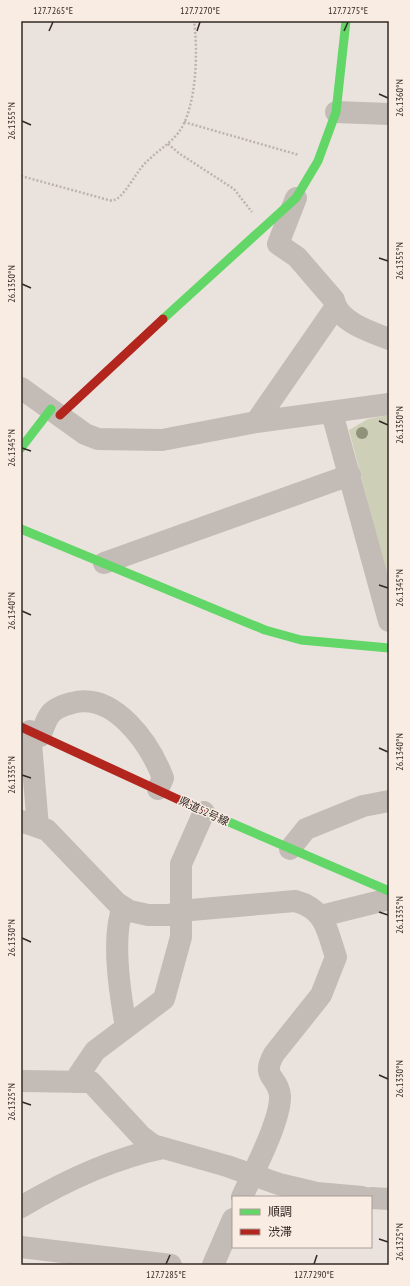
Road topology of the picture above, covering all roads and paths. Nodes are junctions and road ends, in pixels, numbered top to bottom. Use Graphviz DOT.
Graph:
graph roads {
  1 [pos="194,21"];
  2 [pos="346,21"];
  3 [pos="336,112"];
  4 [pos="389,114"];
  5 [pos="184,122"];
  6 [pos="168,144"];
  7 [pos="318,161"];
  8 [pos="21,176"];
  9 [pos="296,198"];
  10 [pos="261,229"];
  11 [pos="335,308"];
  12 [pos="389,339"];
  13 [pos="21,388"];
  14 [pos="389,404"];
  15 [pos="56,412"];
  16 [pos="332,413"];
  17 [pos="256,422"];
  18 [pos="21,448"];
  19 [pos="350,475"];
  20 [pos="21,529"];
  21 [pos="104,563"];
  22 [pos="389,621"];
  23 [pos="389,648"];
  24 [pos="30,731"];
  25 [pos="158,789"];
  26 [pos="389,801"];
  27 [pos="204,812"];
  28 [pos="29,824"];
  29 [pos="290,849"];
  30 [pos="389,891"];
  31 [pos="389,899"];
  32 [pos="123,907"];
  33 [pos="181,912"];
  34 [pos="321,916"];
  35 [pos="126,1027"];
  36 [pos="21,1081"];
  37 [pos="74,1082"];
  38 [pos="163,1148"];
  39 [pos="253,1175"];
  40 [pos="242,1196"];
  41 [pos="351,1196"];
  42 [pos="372,1198"];
  43 [pos="389,1200"];
  44 [pos="21,1207"];
  45 [pos="232,1221"];
  46 [pos="21,1247"];
  47 [pos="115,1261"];
  48 [pos="171,1265"];
  49 [pos="213,1265"];
  1 -- 5 [label="path"];
  2 -- 3 [label="street"];
  3 -- 4 [label="street"];
  3 -- 7 [label="street"];
  5 -- 6 [label="path"];
  5 -- 7 [label="path"];
  6 -- 8 [label="path"];
  6 -- 10 [label="path"];
  7 -- 9 [label="street"];
  9 -- 10 [label="street"];
  9 -- 11 [label="street"];
  10 -- 15 [label="street"];
  11 -- 12 [label="street"];
  11 -- 17 [label="street"];
  13 -- 15 [label="street"];
  14 -- 16 [label="street"];
  15 -- 17 [label="street"];
  15 -- 18 [label="street"];
  16 -- 17 [label="street"];
  16 -- 19 [label="street"];
  19 -- 21 [label="street"];
  19 -- 22 [label="street"];
  20 -- 21 [label="street"];
  21 -- 23 [label="street"];
  24 -- 25 [label="street, 県道52号線"];
  24 -- 25 [label="street"];
  24 -- 28 [label="street"];
  25 -- 27 [label="street, 県道52号線"];
  26 -- 29 [label="street"];
  27 -- 29 [label="street, 県道52号線"];
  27 -- 33 [label="street"];
  28 -- 32 [label="street"];
  29 -- 30 [label="street, 県道52号線"];
  31 -- 34 [label="street"];
  32 -- 33 [label="street"];
  32 -- 35 [label="street"];
  33 -- 34 [label="street"];
  33 -- 35 [label="street"];
  34 -- 39 [label="street"];
  35 -- 37 [label="street"];
  36 -- 37 [label="street"];
  37 -- 38 [label="street"];
  38 -- 39 [label="street"];
  38 -- 44 [label="street"];
  39 -- 40 [label="street"];
  39 -- 41 [label="street"];
  42 -- 43 [label="street"];
  45 -- 49 [label="street"];
  46 -- 47 [label="street"];
  47 -- 48 [label="street"];
}
